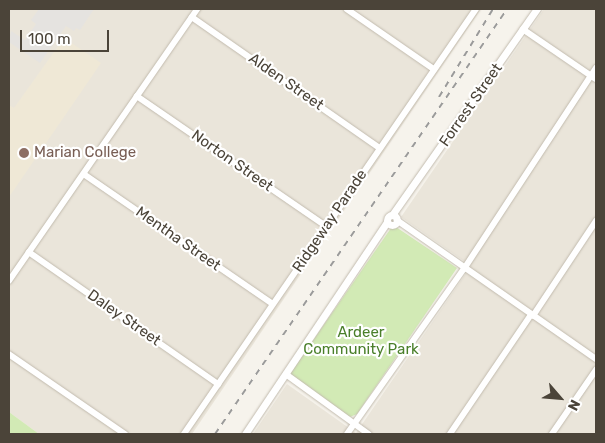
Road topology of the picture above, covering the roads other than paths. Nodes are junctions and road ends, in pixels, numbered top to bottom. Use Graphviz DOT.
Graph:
graph roads {
  1 [pos="197,9"];
  2 [pos="347,9"];
  3 [pos="476,9"];
  4 [pos="537,9"];
  5 [pos="192,17"];
  6 [pos="523,29"];
  7 [pos="596,68"];
  8 [pos="434,69"];
  9 [pos="594,76"];
  10 [pos="137,96"];
  11 [pos="380,148"];
  12 [pos="84,174"];
  13 [pos="393,220"];
  14 [pos="596,221"];
  15 [pos="326,226"];
  16 [pos="29,252"];
  17 [pos="462,267"];
  18 [pos="9,281"];
  19 [pos="273,304"];
  20 [pos="531,315"];
  21 [pos="9,354"];
  22 [pos="596,359"];
  23 [pos="596,370"];
  24 [pos="284,376"];
  25 [pos="218,384"];
  26 [pos="354,424"];
  27 [pos="125,434"];
  28 [pos="184,434"];
  29 [pos="245,434"];
  30 [pos="347,434"];
  31 [pos="369,434"];
  32 [pos="450,434"];
  33 [pos="552,434"];
  1 -- 5 [label="street"];
  2 -- 8 [label="street"];
  3 -- 8 [label="street, Ridgeway Parade"];
  4 -- 6 [label="street, Forrest Street"];
  5 -- 10 [label="street"];
  5 -- 11 [label="street, Alden Street"];
  6 -- 9 [label="street"];
  6 -- 13 [label="street, Forrest Street"];
  7 -- 9 [label="street"];
  8 -- 11 [label="street, Ridgeway Parade"];
  9 -- 17 [label="street"];
  10 -- 12 [label="street"];
  10 -- 15 [label="street, Norton Street"];
  11 -- 15 [label="street, Ridgeway Parade"];
  12 -- 16 [label="street"];
  12 -- 19 [label="street, Mentha Street"];
  13 -- 17 [label="street"];
  13 -- 24 [label="street, Forrest Street"];
  14 -- 20 [label="street"];
  15 -- 19 [label="street, Ridgeway Parade"];
  16 -- 18 [label="street"];
  16 -- 25 [label="street, Daley Street"];
  17 -- 20 [label="street"];
  17 -- 26 [label="street"];
  19 -- 25 [label="street, Ridgeway Parade"];
  20 -- 22 [label="street"];
  20 -- 32 [label="street"];
  21 -- 27 [label="street"];
  23 -- 33 [label="street"];
  24 -- 26 [label="street"];
  24 -- 29 [label="street, Forrest Street"];
  25 -- 28 [label="street, Ridgeway Parade"];
  26 -- 30 [label="street"];
  26 -- 31 [label="street"];
}
